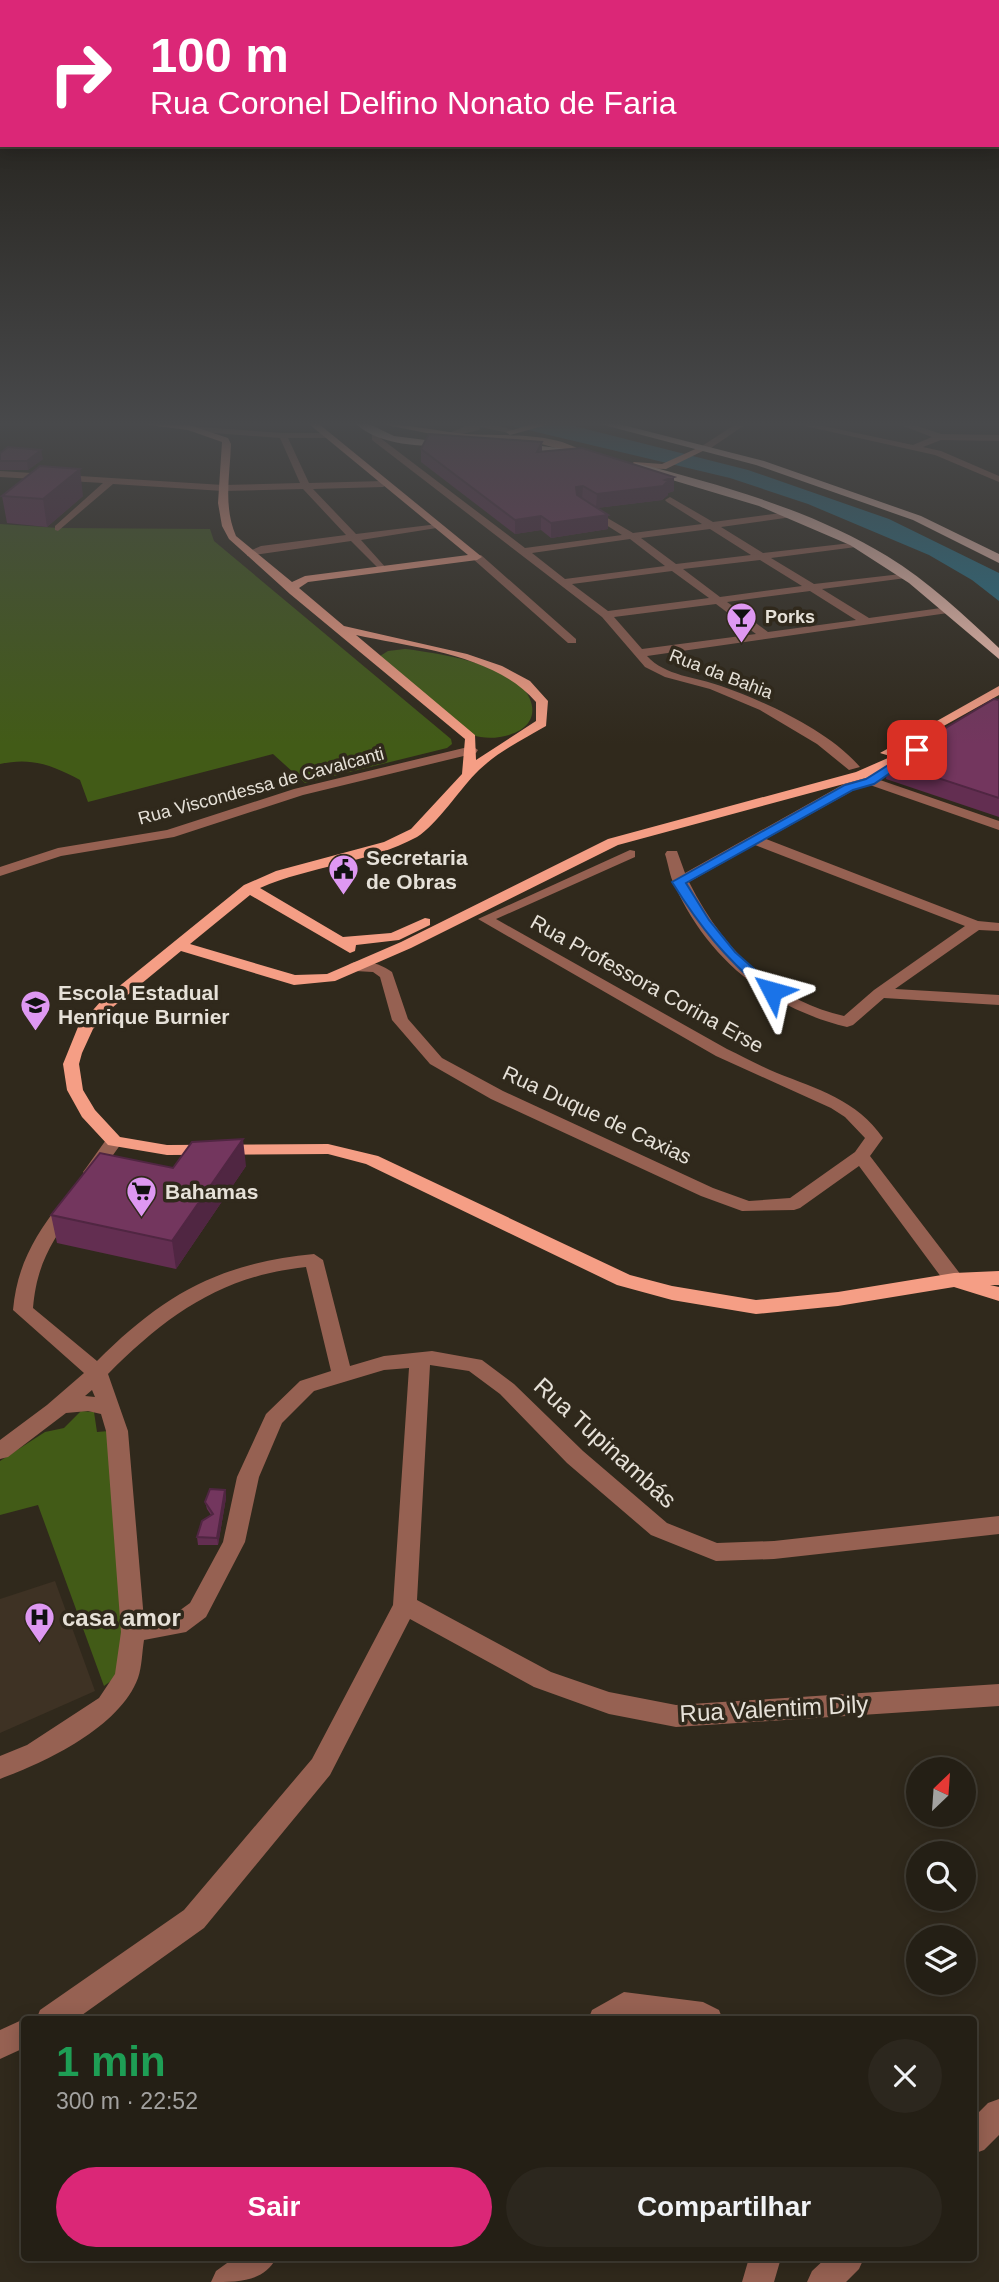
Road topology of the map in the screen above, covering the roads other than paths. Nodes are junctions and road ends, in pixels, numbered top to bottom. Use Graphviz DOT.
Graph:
graph roads {
  1 [pos="229,530"];
  2 [pos="345,530"];
  3 [pos="410,530"];
  4 [pos="443,530"];
  5 [pos="496,530"];
  6 [pos="623,530"];
  7 [pos="687,530"];
  8 [pos="721,530"];
  9 [pos="825,530"];
  10 [pos="942,530"];
  11 [pos="634,537"];
  12 [pos="351,538"];
  13 [pos="856,544"];
  14 [pos="361,549"];
  15 [pos="523,551"];
  16 [pos="251,555"];
  17 [pos="477,557"];
  18 [pos="764,557"];
  19 [pos="274,559"];
  20 [pos="999,559"];
  21 [pos="678,568"];
  22 [pos="382,569"];
  23 [pos="274,574"];
  24 [pos="906,575"];
  25 [pos="305,579"];
  26 [pos="564,582"];
  27 [pos="815,588"];
  28 [pos="294,592"];
  29 [pos="723,601"];
  30 [pos="948,610"];
  31 [pos="606,615"];
  32 [pos="869,622"];
  33 [pos="336,627"];
  34 [pos="765,635"];
  35 [pos="572,640"];
  36 [pos="407,644"];
  37 [pos="640,653"];
  38 [pos="999,655"];
  39 [pos="370,656"];
  40 [pos="999,690"];
  41 [pos="999,703"];
  42 [pos="965,709"];
  43 [pos="980,713"];
  44 [pos="469,740"];
  45 [pos="512,740"];
  46 [pos="917,750"];
  47 [pos="862,774"];
  48 [pos="468,775"];
  49 [pos="999,825"];
  50 [pos="755,840"];
  51 [pos="630,854"];
  52 [pos="672,854"];
  53 [pos="0,872"];
  54 [pos="679,882"];
  55 [pos="249,888"];
  56 [pos="976,925"];
  57 [pos="999,927"];
  58 [pos="400,941"];
  59 [pos="341,942"];
  60 [pos="178,945"];
  61 [pos="355,966"];
  62 [pos="880,993"];
  63 [pos="999,1000"];
  64 [pos="114,1141"];
  65 [pos="861,1156"];
  66 [pos="999,1278"];
  67 [pos="954,1280"];
  68 [pos="999,1293"];
  69 [pos="426,1359"];
  70 [pos="97,1372"];
  71 [pos="342,1375"];
  72 [pos="60,1406"];
  73 [pos="110,1409"];
  74 [pos="0,1451"];
  75 [pos="999,1525"];
  76 [pos="405,1605"];
  77 [pos="134,1632"];
  78 [pos="999,1695"];
  79 [pos="0,1768"];
  80 [pos="56,2016"];
  81 [pos="608,2016"];
  82 [pos="703,2016"];
  83 [pos="21,2034"];
  84 [pos="0,2045"];
  85 [pos="999,2114"];
  86 [pos="977,2135"];
  87 [pos="256,2261"];
  88 [pos="764,2261"];
  89 [pos="845,2261"];
  90 [pos="227,2282"];
  91 [pos="758,2282"];
  92 [pos="822,2282"];
  1 -- 16 [label="main road"];
  2 -- 12 [label="street"];
  3 -- 12 [label="street"];
  4 -- 17 [label="main road"];
  5 -- 15 [label="street, Rua da Bahia"];
  6 -- 11 [label="street"];
  7 -- 11 [label="street"];
  8 -- 18 [label="street"];
  9 -- 13 [label="highway"];
  10 -- 20 [label="highway"];
  11 -- 15 [label="street"];
  11 -- 21 [label="street"];
  12 -- 14 [label="street"];
  12 -- 16 [label="street"];
  13 -- 18 [label="street"];
  13 -- 24 [label="highway"];
  14 -- 19 [label="street"];
  14 -- 22 [label="street"];
  15 -- 26 [label="street, Rua da Bahia"];
  16 -- 23 [label="main road"];
  17 -- 22 [label="main road"];
  17 -- 35 [label="street"];
  18 -- 21 [label="street"];
  18 -- 27 [label="street"];
  21 -- 26 [label="street"];
  21 -- 29 [label="street"];
  22 -- 25 [label="main road"];
  23 -- 25 [label="main road"];
  23 -- 28 [label="main road"];
  24 -- 27 [label="street"];
  24 -- 30 [label="highway"];
  25 -- 28 [label="main road"];
  26 -- 31 [label="street, Rua da Bahia"];
  27 -- 29 [label="street"];
  27 -- 32 [label="street"];
  28 -- 33 [label="main road"];
  29 -- 31 [label="street"];
  29 -- 34 [label="street"];
  30 -- 32 [label="street"];
  30 -- 38 [label="highway"];
  31 -- 37 [label="street, Rua da Bahia"];
  32 -- 34 [label="street"];
  33 -- 36 [label="main road"];
  33 -- 39 [label="main road"];
  34 -- 37 [label="street"];
  36 -- 39 [label="main road"];
  36 -- 45 [label="main road"];
  37 -- 47 [label="street, Rua da Bahia"];
  39 -- 44 [label="main road"];
  40 -- 42 [label="main road"];
  41 -- 43 [label="main road"];
  42 -- 43 [label="main road"];
  42 -- 47 [label="main road"];
  43 -- 46 [label="main road"];
  44 -- 45 [label="main road"];
  44 -- 48 [label="main road"];
  44 -- 53 [label="street, Rua Viscondessa de Cavalcanti"];
  45 -- 48 [label="main road"];
  46 -- 47 [label="street"];
  47 -- 49 [label="street, Rua da Bahia"];
  47 -- 50 [label="street"];
  47 -- 58 [label="main road"];
  48 -- 55 [label="main road"];
  50 -- 54 [label="street"];
  50 -- 56 [label="street"];
  51 -- 65 [label="street, Rua Professora Corina Erse"];
  52 -- 54 [label="street"];
  54 -- 62 [label="street"];
  55 -- 59 [label="main road"];
  55 -- 60 [label="main road"];
  56 -- 57 [label="street"];
  56 -- 62 [label="street"];
  58 -- 59 [label="main road"];
  58 -- 61 [label="main road"];
  59 -- 61 [label="main road"];
  60 -- 61 [label="main road"];
  60 -- 64 [label="main road"];
  61 -- 65 [label="street, Rua Duque de Caxias"];
  62 -- 63 [label="street"];
  64 -- 67 [label="main road"];
  64 -- 70 [label="street"];
  65 -- 67 [label="street"];
  66 -- 67 [label="main road"];
  67 -- 68 [label="main road"];
  69 -- 71 [label="street, Rua Tupinambás"];
  69 -- 75 [label="street, Rua Tupinambás"];
  69 -- 76 [label="street"];
  70 -- 71 [label="street"];
  70 -- 72 [label="street"];
  70 -- 73 [label="street"];
  71 -- 77 [label="street, Rua Tupinambás"];
  72 -- 73 [label="street"];
  72 -- 74 [label="street"];
  73 -- 77 [label="street"];
  76 -- 78 [label="street, Rua Valentim Dily"];
  76 -- 80 [label="street"];
  77 -- 79 [label="street"];
  81 -- 82 [label="street"];
  83 -- 84 [label="street"];
  85 -- 86 [label="street"];
  87 -- 90 [label="street"];
  88 -- 91 [label="street"];
  89 -- 92 [label="street"];
}
